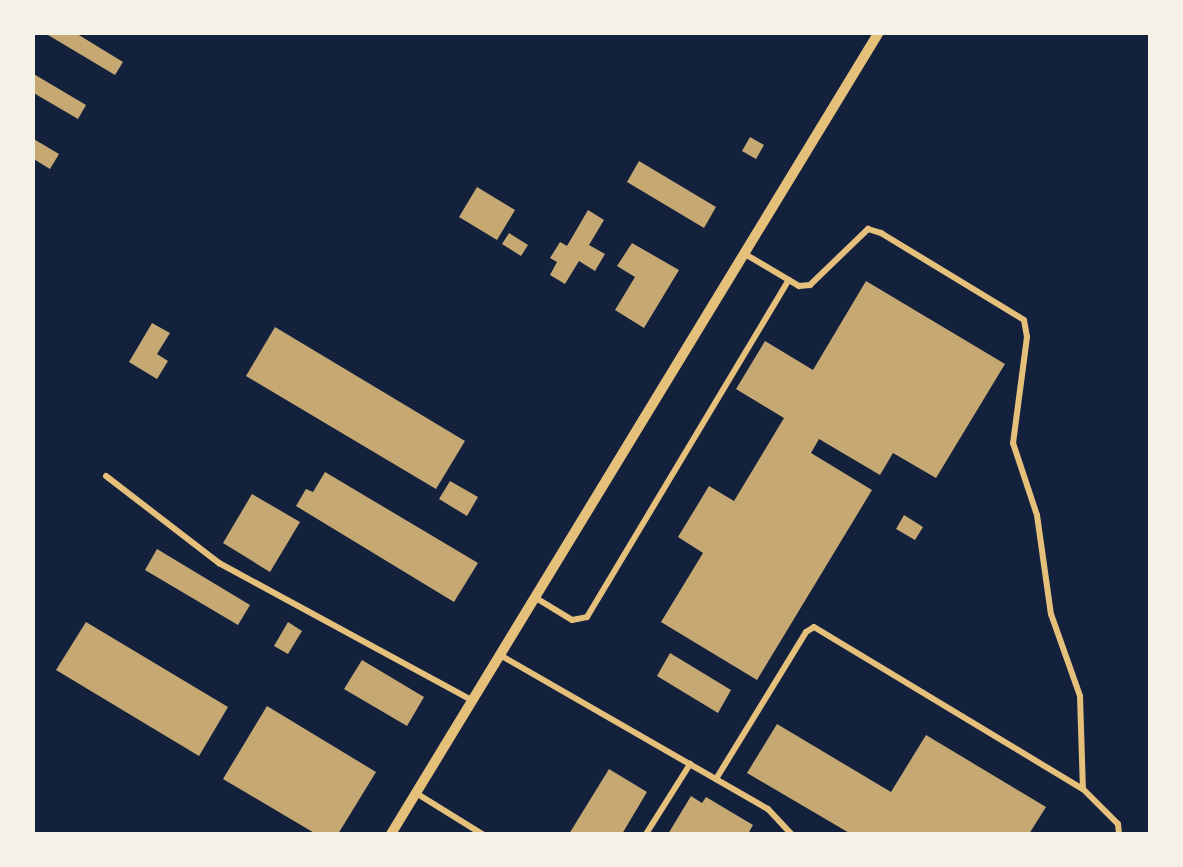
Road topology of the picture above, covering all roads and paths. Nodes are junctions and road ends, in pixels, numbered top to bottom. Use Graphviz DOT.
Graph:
graph roads {
  1 [pos="879,32"];
  2 [pos="744,253"];
  3 [pos="789,280"];
  4 [pos="106,476"];
  5 [pos="534,597"];
  6 [pos="500,654"];
  7 [pos="472,701"];
  8 [pos="690,764"];
  9 [pos="716,779"];
  10 [pos="1083,788"];
  11 [pos="416,793"];
  12 [pos="391,834"];
  13 [pos="482,834"];
  14 [pos="646,834"];
  15 [pos="791,834"];
  16 [pos="1118,834"];
  1 -- 2 [label="street"];
  2 -- 3 [label="lane"];
  2 -- 5 [label="street"];
  3 -- 5 [label="lane"];
  3 -- 10 [label="lane"];
  4 -- 7 [label="lane"];
  5 -- 6 [label="street"];
  6 -- 7 [label="street"];
  6 -- 8 [label="lane"];
  7 -- 11 [label="street"];
  8 -- 9 [label="lane"];
  8 -- 14 [label="lane"];
  9 -- 10 [label="lane"];
  9 -- 15 [label="lane"];
  10 -- 16 [label="lane"];
  11 -- 12 [label="street"];
  11 -- 13 [label="lane"];
}
